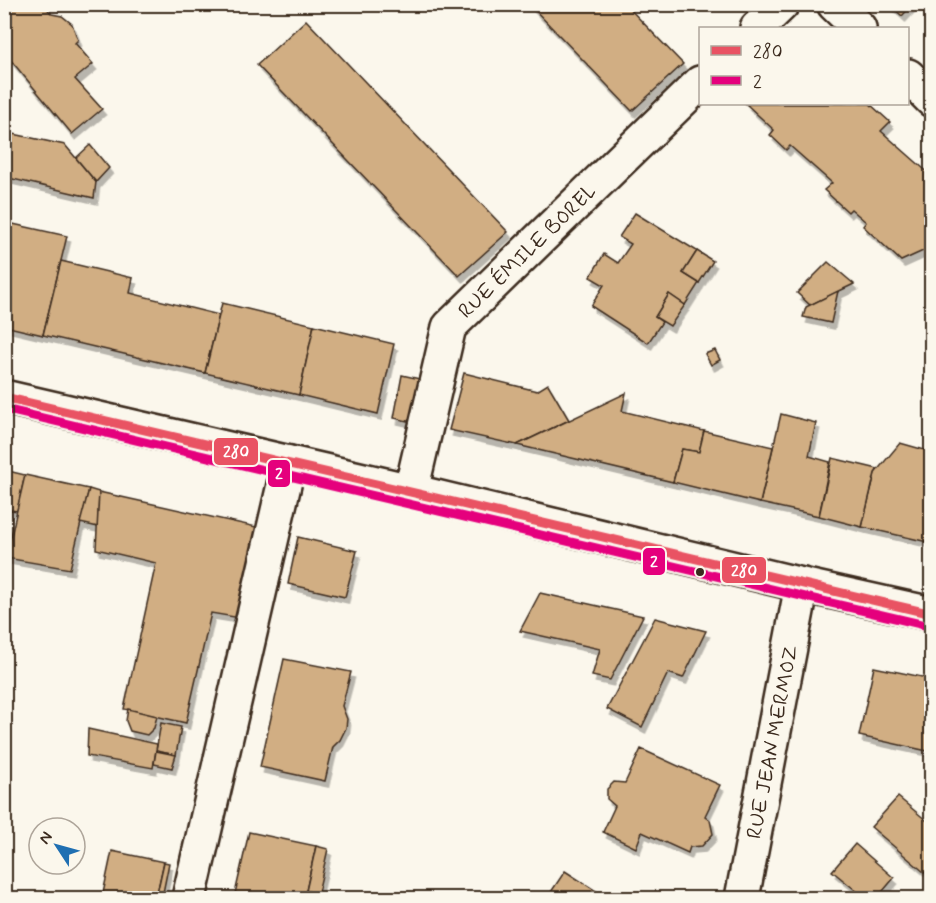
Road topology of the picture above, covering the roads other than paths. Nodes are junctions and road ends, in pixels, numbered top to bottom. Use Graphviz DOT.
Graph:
graph roads {
  1 [pos="782,4"];
  2 [pos="834,4"];
  3 [pos="758,27"];
  4 [pos="858,27"];
  5 [pos="909,77"];
  6 [pos="699,84"];
  7 [pos="932,100"];
  8 [pos="4,397"];
  9 [pos="289,463"];
  10 [pos="411,491"];
  11 [pos="802,585"];
  12 [pos="932,614"];
  13 [pos="189,898"];
  14 [pos="742,898"];
  1 -- 3 [label="street"];
  2 -- 4 [label="street"];
  5 -- 7 [label="street"];
  6 -- 10 [label="street, RUE ÉMILE BOREL"];
  8 -- 9 [label="street"];
  9 -- 10 [label="street"];
  9 -- 13 [label="street"];
  10 -- 11 [label="street"];
  11 -- 12 [label="street"];
  11 -- 14 [label="street, RUE JEAN MERMOZ"];
}
